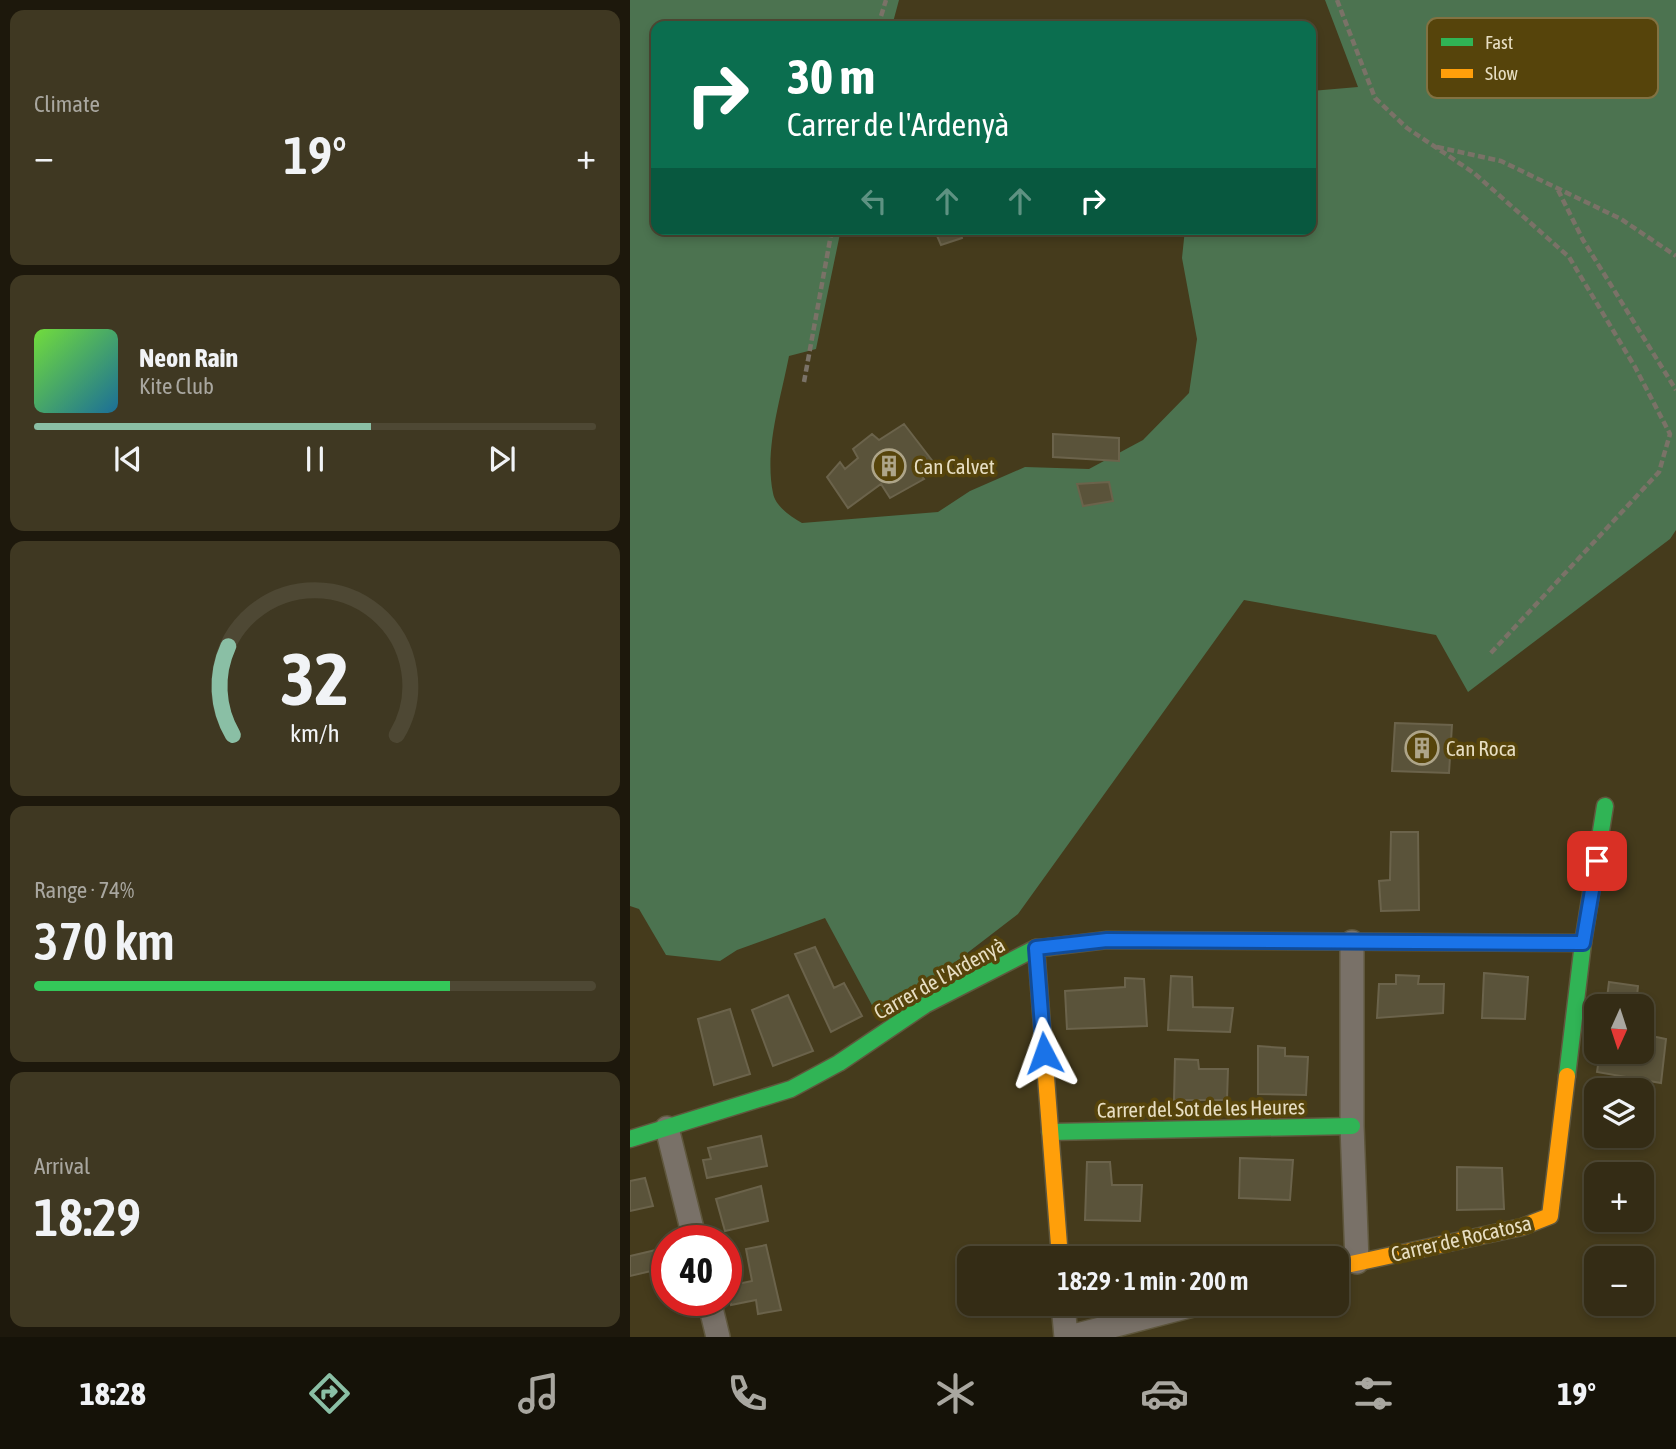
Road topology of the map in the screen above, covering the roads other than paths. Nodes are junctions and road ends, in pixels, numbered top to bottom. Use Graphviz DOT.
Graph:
graph roads {
  1 [pos="1605,806"];
  2 [pos="1352,942"];
  3 [pos="1583,943"];
  4 [pos="1036,948"];
  5 [pos="1352,1126"];
  6 [pos="667,1128"];
  7 [pos="1050,1132"];
  8 [pos="630,1139"];
  9 [pos="691,1225"];
  10 [pos="1059,1246"];
  11 [pos="1348,1246"];
  12 [pos="1349,1264"];
  13 [pos="713,1316"];
  14 [pos="1065,1316"];
  15 [pos="1150,1316"];
  16 [pos="718,1337"];
  17 [pos="1068,1337"];
  1 -- 3 [label="street, Carrer de Rocatosa"];
  2 -- 3 [label="street, Carrer de l'Ardenyà"];
  2 -- 4 [label="street, Carrer de l'Ardenyà"];
  2 -- 5 [label="street"];
  3 -- 12 [label="street, Carrer de Rocatosa"];
  4 -- 6 [label="street, Carrer de l'Ardenyà"];
  4 -- 7 [label="street"];
  5 -- 7 [label="street, Carrer del Sot de les Heures"];
  5 -- 11 [label="street"];
  6 -- 8 [label="street, Carrer de l'Ardenyà"];
  6 -- 9 [label="street"];
  7 -- 10 [label="street"];
  13 -- 16 [label="street"];
  14 -- 17 [label="street"];
  15 -- 17 [label="street"];
}
